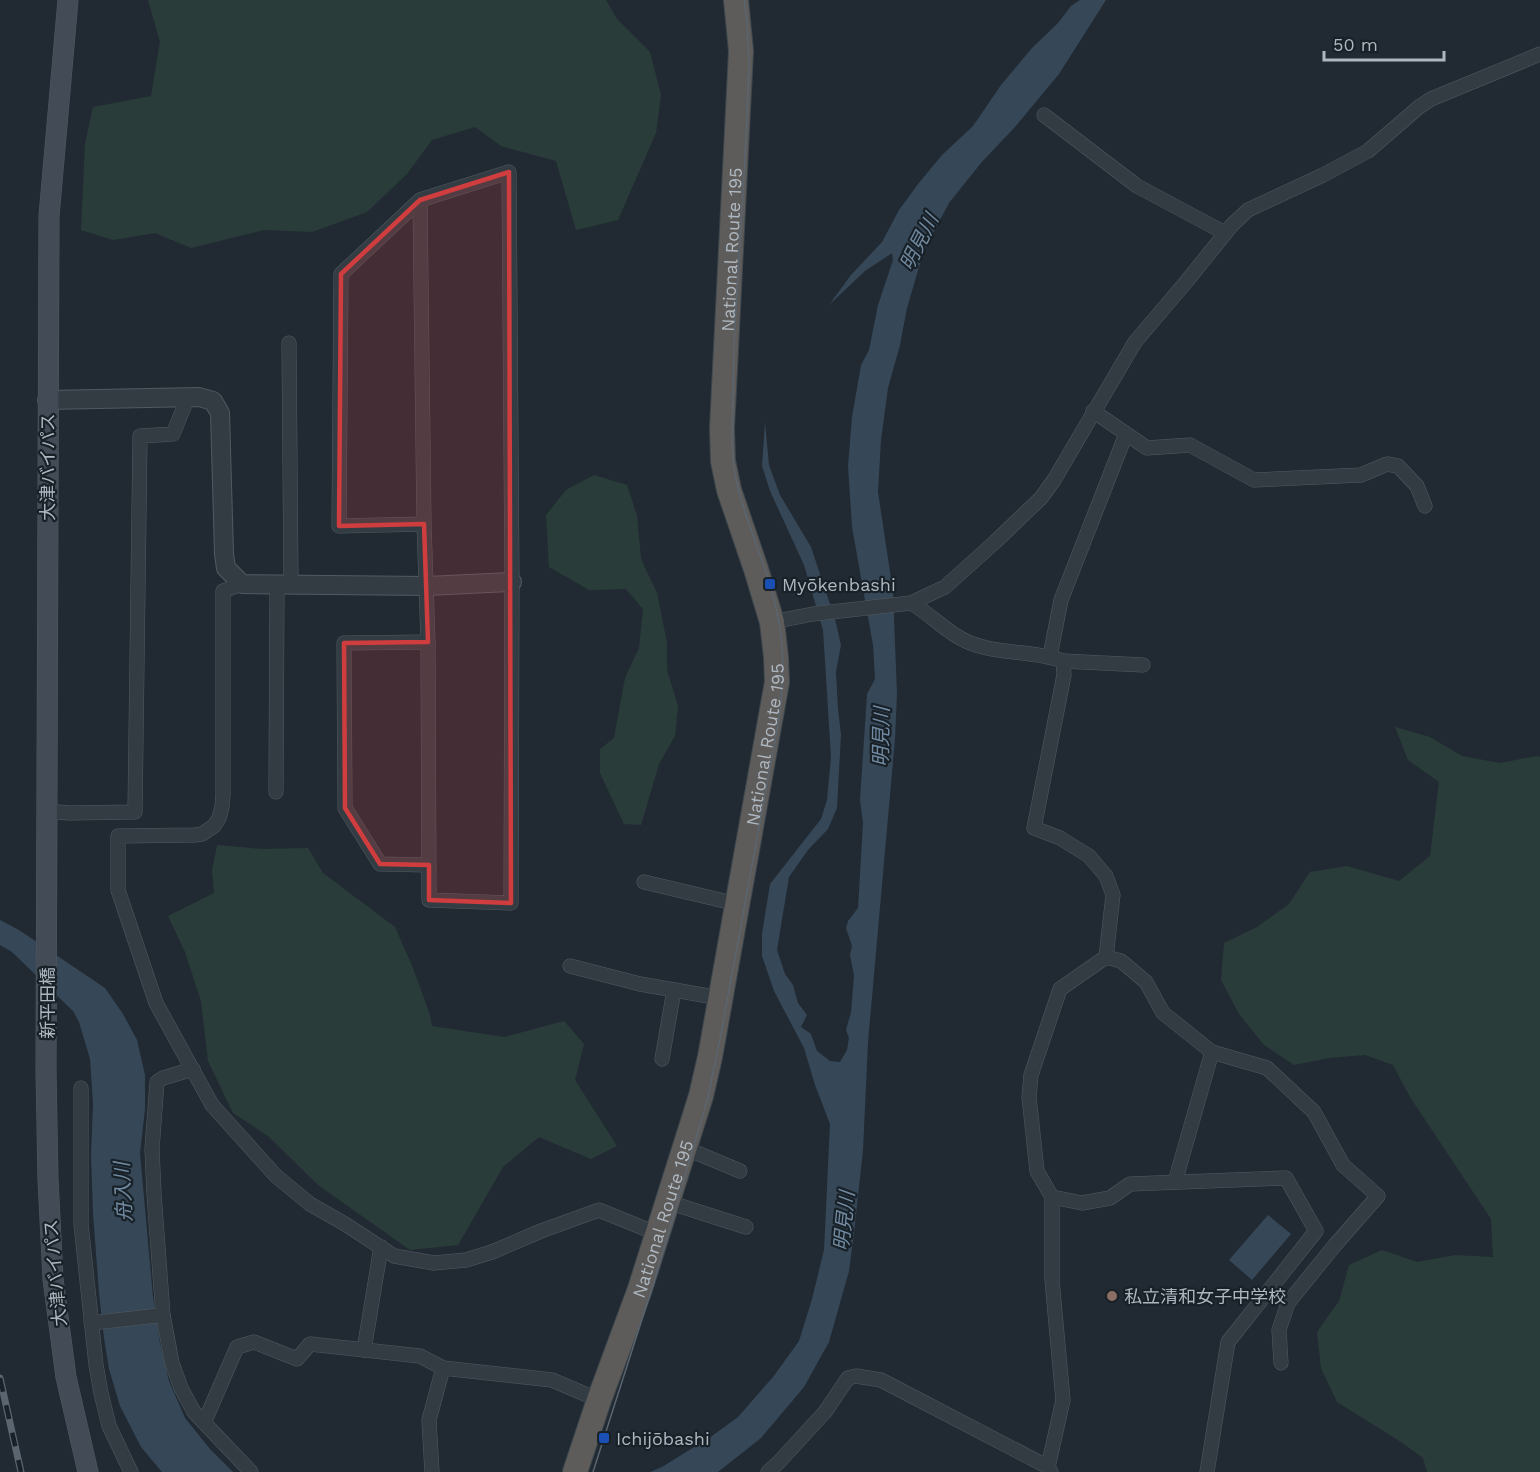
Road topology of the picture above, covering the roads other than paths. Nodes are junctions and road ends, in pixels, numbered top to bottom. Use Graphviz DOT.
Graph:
graph roads {
  1 [pos="68,0"];
  2 [pos="736,0"];
  3 [pos="1540,54"];
  4 [pos="1044,115"];
  5 [pos="420,200"];
  6 [pos="1225,233"];
  7 [pos="289,343"];
  8 [pos="188,397"];
  9 [pos="47,400"];
  10 [pos="1093,411"];
  11 [pos="1126,434"];
  12 [pos="1425,506"];
  13 [pos="424,524"];
  14 [pos="512,582"];
  15 [pos="242,584"];
  16 [pos="284,584"];
  17 [pos="427,586"];
  18 [pos="905,603"];
  19 [pos="772,622"];
  20 [pos="428,642"];
  21 [pos="1056,659"];
  22 [pos="1143,665"];
  23 [pos="276,792"];
  24 [pos="47,811"];
  25 [pos="429,865"];
  26 [pos="644,882"];
  27 [pos="737,904"];
  28 [pos="47,935"];
  29 [pos="1106,957"];
  30 [pos="570,966"];
  31 [pos="674,990"];
  32 [pos="720,998"];
  33 [pos="1212,1052"];
  34 [pos="662,1059"];
  35 [pos="193,1069"];
  36 [pos="46,1071"];
  37 [pos="81,1088"];
  38 [pos="685,1148"];
  39 [pos="740,1171"];
  40 [pos="1175,1182"];
  41 [pos="1052,1197"];
  42 [pos="668,1202"];
  43 [pos="746,1227"];
  44 [pos="658,1234"];
  45 [pos="381,1247"];
  46 [pos="160,1316"];
  47 [pos="96,1323"];
  48 [pos="364,1350"];
  49 [pos="1281,1363"];
  50 [pos="443,1368"];
  51 [pos="599,1400"];
  52 [pos="204,1423"];
  53 [pos="1050,1470"];
  54 [pos="88,1472"];
  55 [pos="131,1472"];
  56 [pos="251,1472"];
  57 [pos="432,1472"];
  58 [pos="574,1472"];
  59 [pos="768,1472"];
  60 [pos="1207,1472"];
  1 -- 9 [label="main road, 大津バイパス"];
  2 -- 19 [label="highway, National Route 195"];
  3 -- 6 [label="street"];
  4 -- 6 [label="street"];
  5 -- 13 [label="street"];
  5 -- 13 [label="street"];
  5 -- 14 [label="street"];
  6 -- 10 [label="street"];
  7 -- 16 [label="street"];
  8 -- 9 [label="street"];
  8 -- 15 [label="street"];
  8 -- 24 [label="street"];
  9 -- 24 [label="main road, 大津バイパス"];
  10 -- 11 [label="street"];
  10 -- 18 [label="street"];
  11 -- 12 [label="street"];
  11 -- 21 [label="street"];
  13 -- 17 [label="street"];
  14 -- 17 [label="street"];
  14 -- 25 [label="street"];
  15 -- 16 [label="street"];
  15 -- 35 [label="street"];
  16 -- 17 [label="street"];
  16 -- 23 [label="street"];
  17 -- 20 [label="street"];
  18 -- 19 [label="street"];
  18 -- 21 [label="street"];
  19 -- 27 [label="highway, National Route 195"];
  20 -- 25 [label="street"];
  20 -- 25 [label="street"];
  21 -- 22 [label="street"];
  21 -- 29 [label="street"];
  24 -- 28 [label="main road, 大津バイパス"];
  26 -- 27 [label="street"];
  27 -- 32 [label="highway, National Route 195"];
  28 -- 36 [label="main road, 新平田橋"];
  29 -- 33 [label="street"];
  29 -- 41 [label="street"];
  30 -- 31 [label="street"];
  31 -- 32 [label="street"];
  31 -- 34 [label="street"];
  32 -- 38 [label="highway, National Route 195"];
  33 -- 40 [label="street"];
  33 -- 49 [label="street"];
  35 -- 45 [label="street"];
  35 -- 46 [label="street"];
  36 -- 54 [label="main road, 大津バイパス"];
  37 -- 47 [label="street"];
  38 -- 39 [label="street"];
  38 -- 42 [label="highway, National Route 195"];
  40 -- 41 [label="street"];
  40 -- 60 [label="street"];
  41 -- 53 [label="street"];
  42 -- 43 [label="street"];
  42 -- 44 [label="highway, National Route 195"];
  44 -- 45 [label="street"];
  44 -- 51 [label="highway, National Route 195"];
  45 -- 48 [label="street"];
  46 -- 47 [label="street"];
  46 -- 52 [label="street"];
  47 -- 55 [label="street"];
  48 -- 50 [label="street"];
  48 -- 52 [label="street"];
  50 -- 51 [label="street"];
  50 -- 57 [label="street"];
  51 -- 58 [label="highway, National Route 195"];
  52 -- 56 [label="street"];
  53 -- 59 [label="street"];
}
